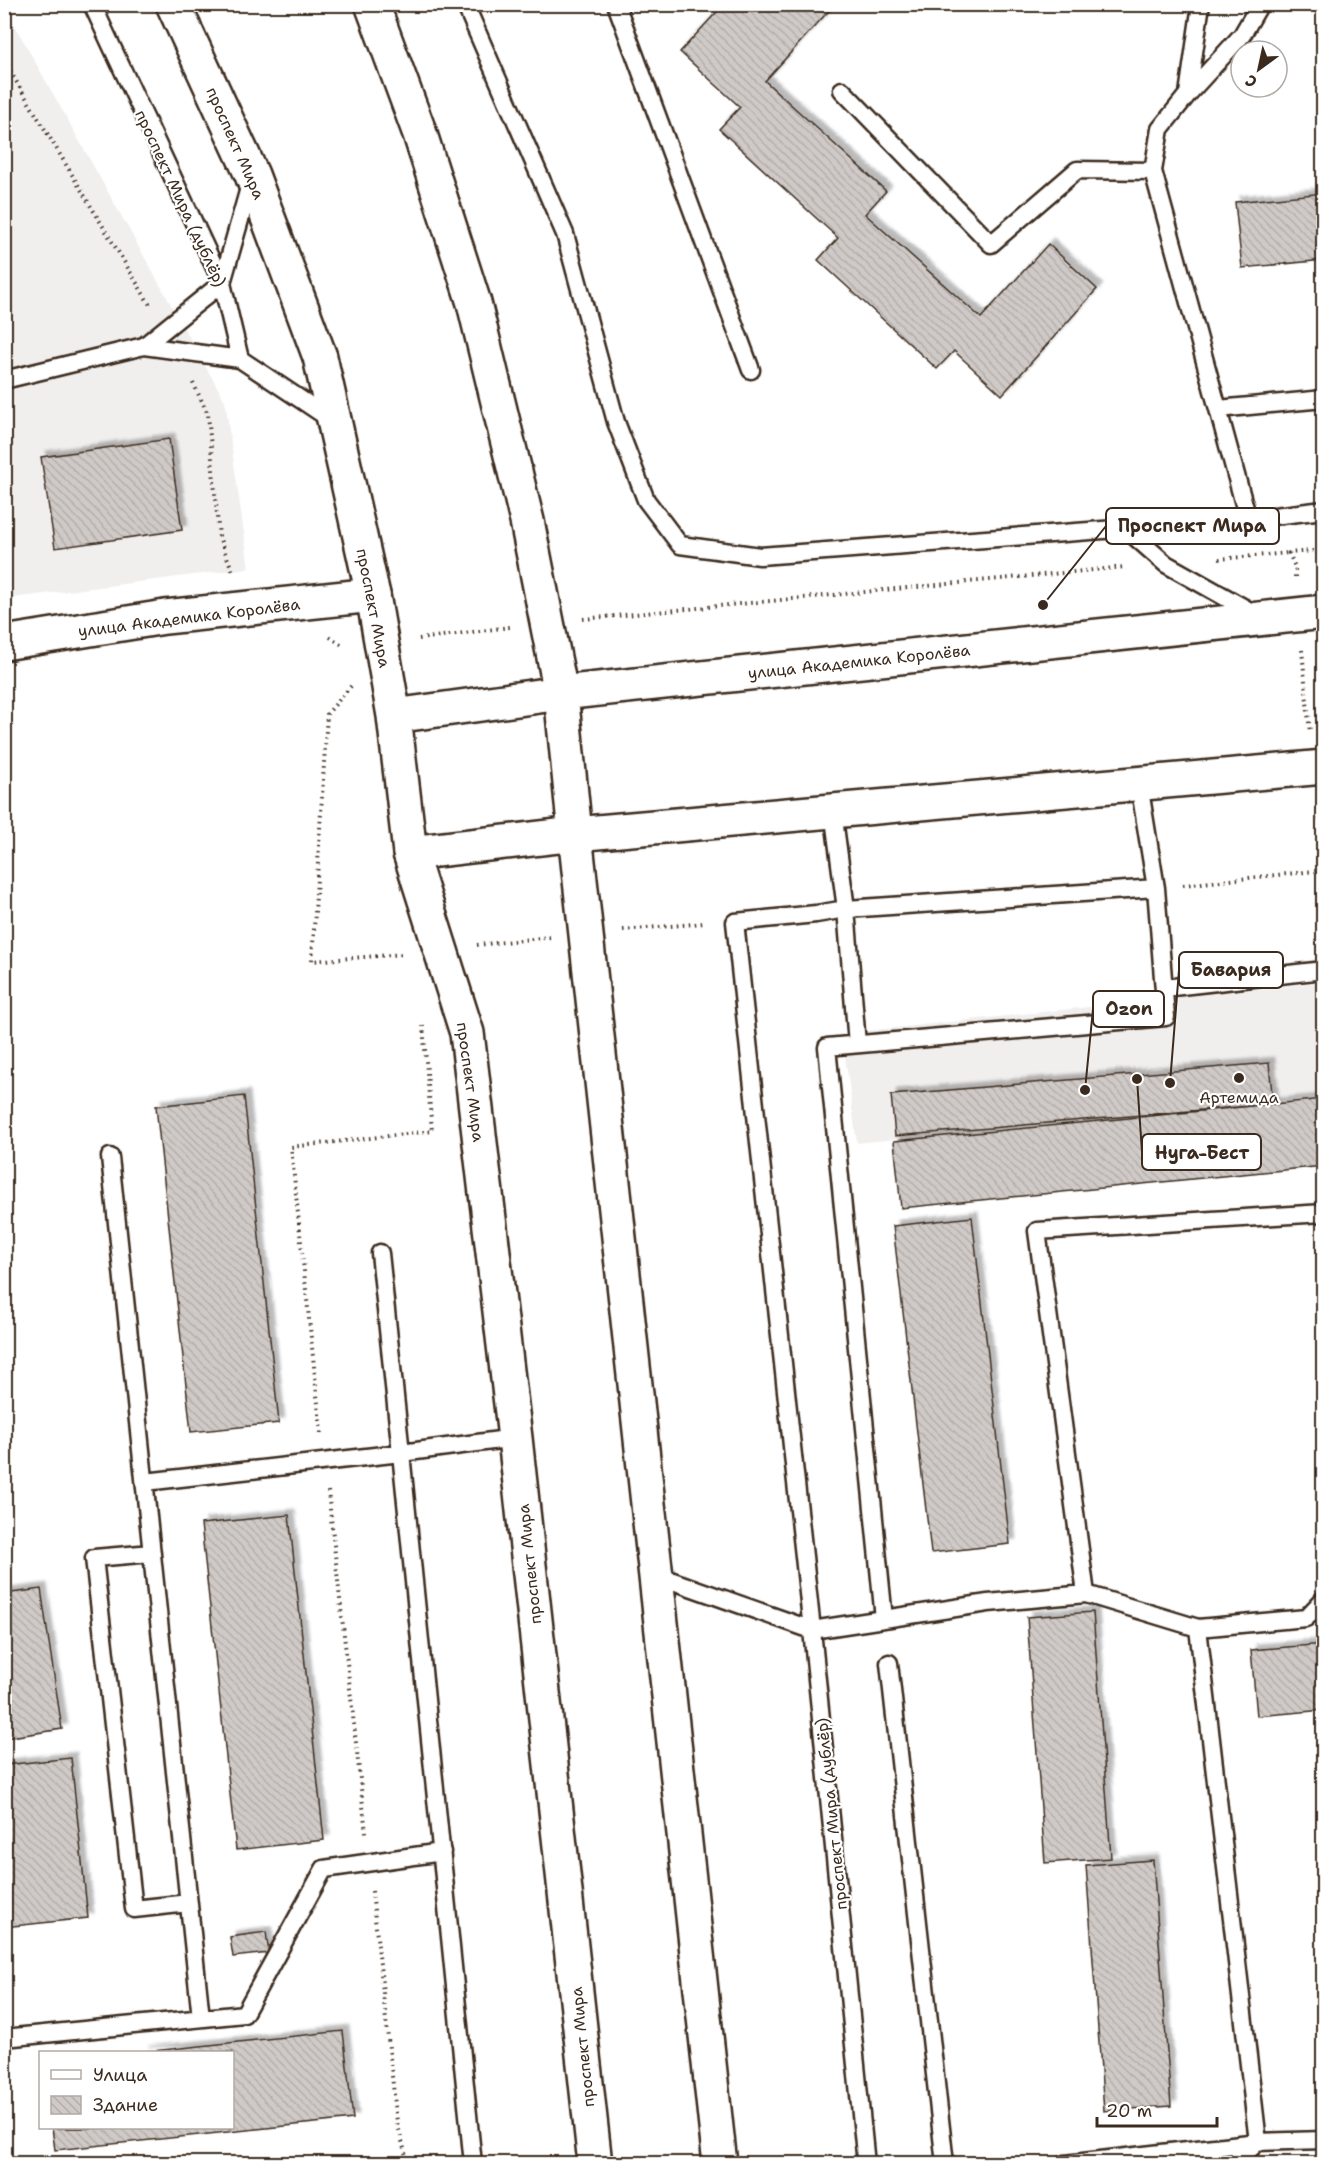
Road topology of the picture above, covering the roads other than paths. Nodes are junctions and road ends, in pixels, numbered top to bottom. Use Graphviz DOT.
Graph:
graph roads {
  1 [pos="92,4"];
  2 [pos="173,4"];
  3 [pos="372,4"];
  4 [pos="465,4"];
  5 [pos="616,4"];
  6 [pos="1200,4"];
  7 [pos="1260,4"];
  8 [pos="842,90"];
  9 [pos="1188,94"];
  10 [pos="1154,171"];
  11 [pos="252,175"];
  12 [pos="222,284"];
  13 [pos="144,346"];
  14 [pos="240,359"];
  15 [pos="751,370"];
  16 [pos="4,380"];
  17 [pos="1323,399"];
  18 [pos="1218,409"];
  19 [pos="334,422"];
  20 [pos="1323,510"];
  21 [pos="1248,519"];
  22 [pos="1125,528"];
  23 [pos="373,595"];
  24 [pos="1311,613"];
  25 [pos="1263,618"];
  26 [pos="4,643"];
  27 [pos="561,693"];
  28 [pos="394,716"];
  29 [pos="1318,768"];
  30 [pos="1139,784"];
  31 [pos="833,811"];
  32 [pos="575,834"];
  33 [pos="410,853"];
  34 [pos="1156,888"];
  35 [pos="846,909"];
  36 [pos="1323,970"];
  37 [pos="1164,988"];
  38 [pos="857,1044"];
  39 [pos="110,1157"];
  40 [pos="1323,1213"];
  41 [pos="380,1253"];
  42 [pos="515,1438"];
  43 [pos="401,1453"];
  44 [pos="145,1482"];
  45 [pos="152,1553"];
  46 [pos="656,1575"];
  47 [pos="1086,1594"];
  48 [pos="1323,1599"];
  49 [pos="884,1619"];
  50 [pos="1198,1628"];
  51 [pos="812,1630"];
  52 [pos="889,1663"];
  53 [pos="442,1852"];
  54 [pos="189,1903"];
  55 [pos="201,2018"];
  56 [pos="4,2037"];
  57 [pos="1323,2140"];
  58 [pos="1258,2142"];
  59 [pos="473,2163"];
  60 [pos="595,2163"];
  61 [pos="720,2163"];
  62 [pos="866,2163"];
  63 [pos="945,2163"];
  64 [pos="1065,2163"];
  65 [pos="1233,2163"];
  1 -- 12 [label="lane, проспект Мира (дублёр)"];
  2 -- 11 [label="main road, проспект Мира"];
  3 -- 27 [label="main road"];
  4 -- 22 [label="lane"];
  5 -- 15 [label="lane"];
  6 -- 9 [label="lane"];
  7 -- 9 [label="lane"];
  8 -- 10 [label="lane"];
  9 -- 10 [label="lane"];
  10 -- 18 [label="lane"];
  11 -- 12 [label="lane"];
  11 -- 19 [label="main road, проспект Мира"];
  12 -- 13 [label="lane"];
  12 -- 14 [label="lane, проспект Мира (дублёр)"];
  13 -- 14 [label="lane"];
  13 -- 16 [label="lane"];
  14 -- 19 [label="lane"];
  17 -- 18 [label="lane"];
  18 -- 21 [label="lane"];
  19 -- 23 [label="main road, проспект Мира"];
  20 -- 21 [label="lane"];
  21 -- 22 [label="lane"];
  22 -- 25 [label="lane"];
  23 -- 26 [label="main road, улица Академика Королёва"];
  23 -- 28 [label="main road, проспект Мира"];
  24 -- 25 [label="main road, улица Академика Королёва"];
  25 -- 27 [label="main road, улица Академика Королёва"];
  27 -- 28 [label="main road, улица Академика Королёва"];
  27 -- 32 [label="main road"];
  28 -- 33 [label="main road, проспект Мира"];
  29 -- 30 [label="main road"];
  30 -- 31 [label="main road"];
  30 -- 34 [label="lane"];
  31 -- 32 [label="main road"];
  31 -- 35 [label="lane"];
  32 -- 33 [label="main road"];
  32 -- 46 [label="main road"];
  33 -- 42 [label="main road, проспект Мира"];
  34 -- 35 [label="lane"];
  34 -- 37 [label="lane"];
  35 -- 38 [label="lane"];
  35 -- 51 [label="lane, проспект Мира (дублёр)"];
  36 -- 37 [label="lane"];
  37 -- 38 [label="lane"];
  38 -- 49 [label="lane"];
  39 -- 44 [label="lane"];
  40 -- 47 [label="lane"];
  41 -- 43 [label="lane"];
  42 -- 43 [label="lane"];
  42 -- 60 [label="main road, проспект Мира"];
  43 -- 44 [label="lane"];
  43 -- 53 [label="lane"];
  44 -- 45 [label="lane"];
  45 -- 54 [label="lane"];
  45 -- 54 [label="lane"];
  46 -- 51 [label="lane"];
  46 -- 61 [label="main road"];
  47 -- 49 [label="lane"];
  47 -- 50 [label="lane"];
  48 -- 50 [label="lane"];
  49 -- 51 [label="lane"];
  50 -- 58 [label="lane"];
  51 -- 62 [label="lane, проспект Мира (дублёр)"];
  52 -- 63 [label="lane"];
  53 -- 55 [label="lane"];
  53 -- 59 [label="lane"];
  54 -- 55 [label="lane"];
  55 -- 56 [label="lane"];
  57 -- 58 [label="lane"];
  58 -- 64 [label="lane"];
  58 -- 65 [label="lane"];
}
